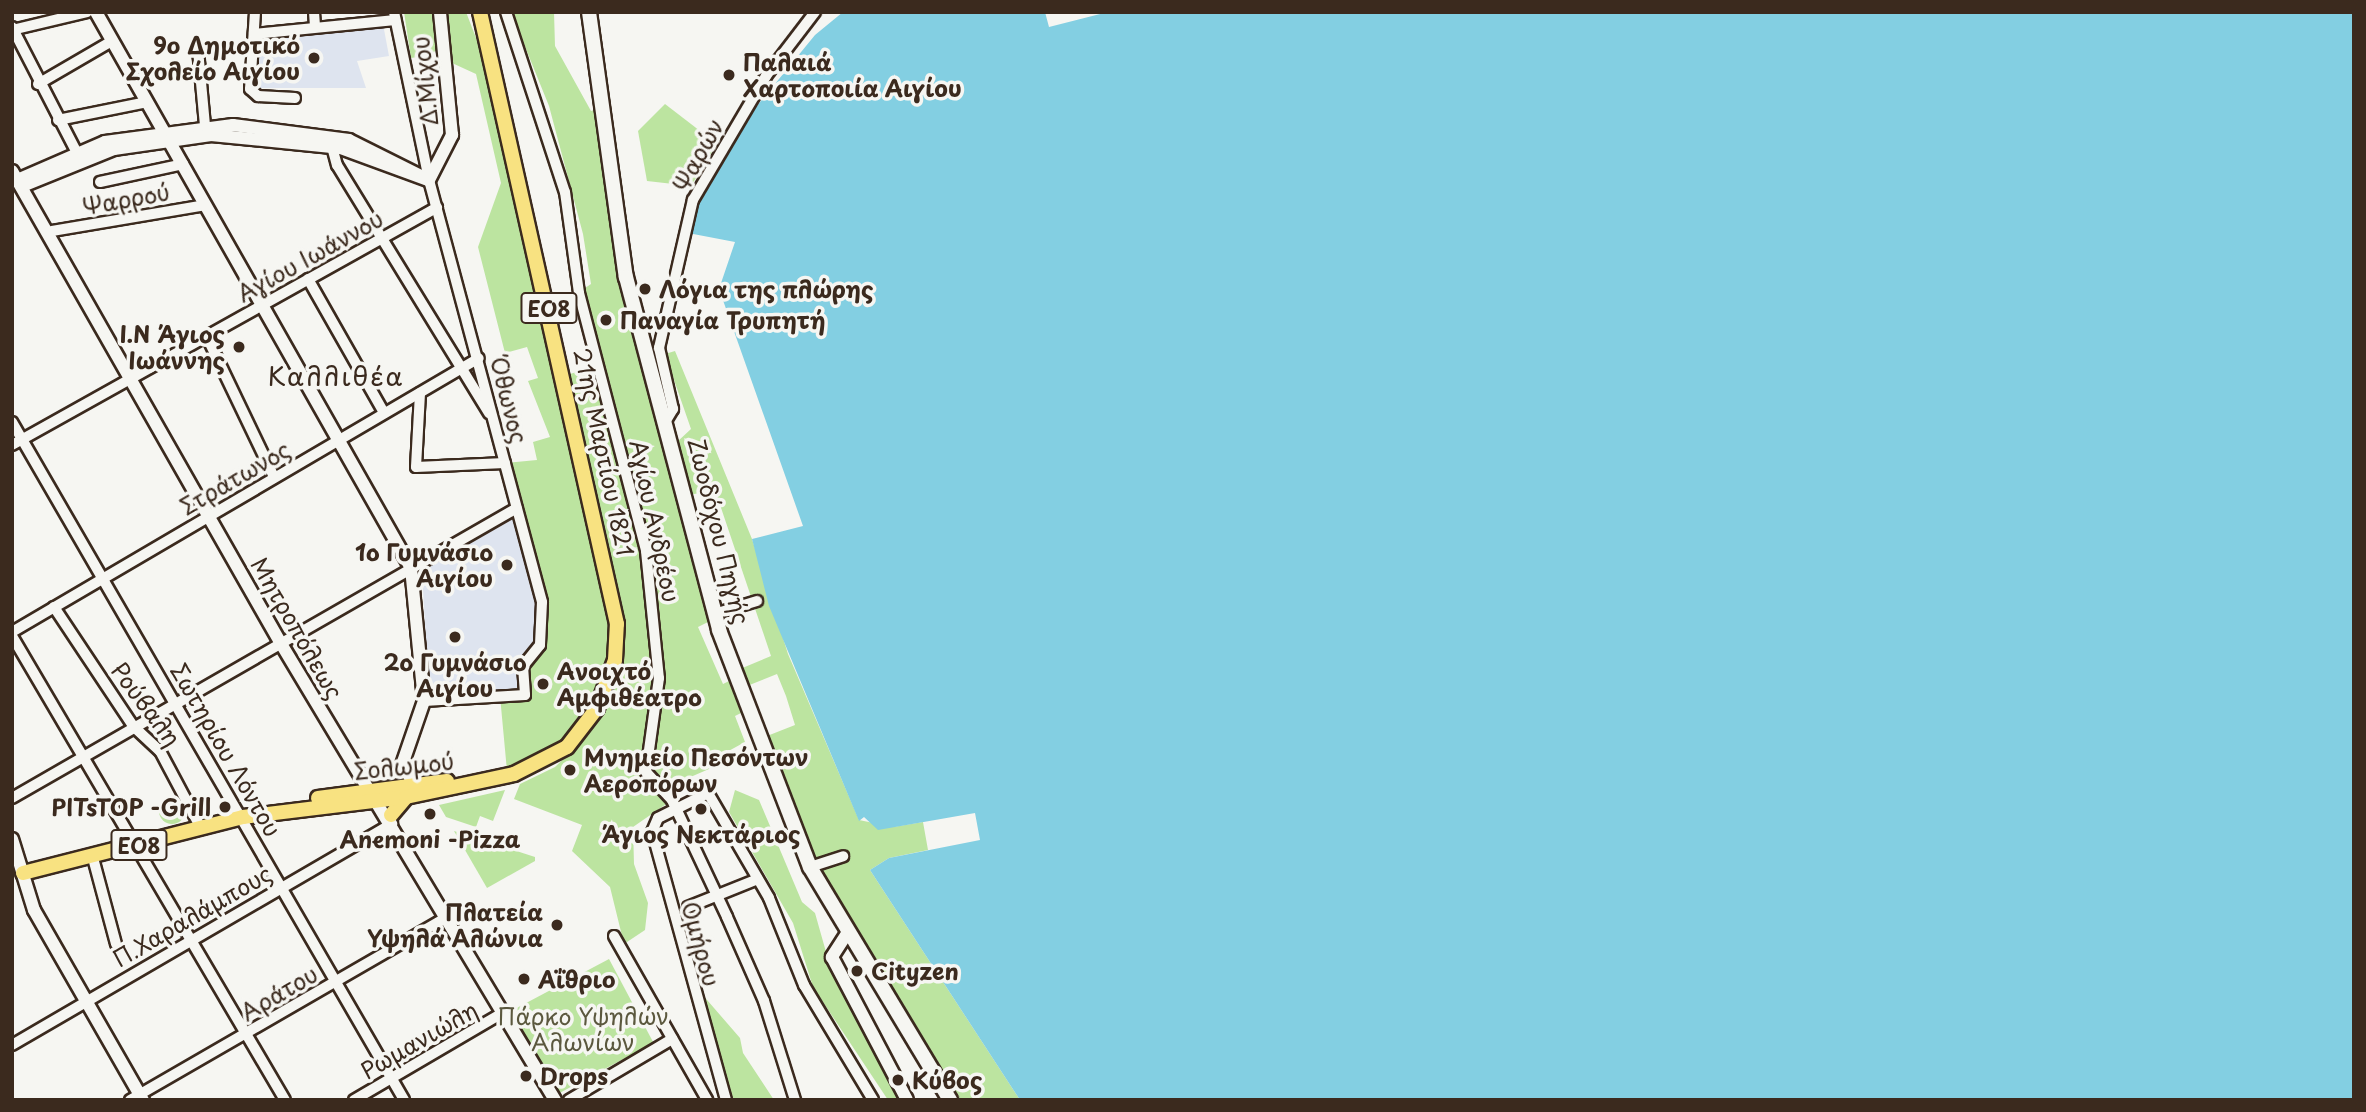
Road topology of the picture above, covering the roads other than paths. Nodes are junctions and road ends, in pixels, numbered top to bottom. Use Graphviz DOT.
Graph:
graph roads {
  1 [pos="87,12"];
  2 [pos="96,12"];
  3 [pos="255,12"];
  4 [pos="314,12"];
  5 [pos="440,12"];
  6 [pos="480,12"];
  7 [pos="506,12"];
  8 [pos="589,12"];
  9 [pos="815,12"];
  10 [pos="394,16"];
  11 [pos="315,27"];
  12 [pos="13,28"];
  13 [pos="254,34"];
  14 [pos="112,41"];
  15 [pos="198,50"];
  16 [pos="38,84"];
  17 [pos="295,98"];
  18 [pos="147,102"];
  19 [pos="58,120"];
  20 [pos="205,125"];
  21 [pos="166,134"];
  22 [pos="331,141"];
  23 [pos="77,156"];
  24 [pos="183,164"];
  25 [pos="429,180"];
  26 [pos="100,182"];
  27 [pos="17,184"];
  28 [pos="206,205"];
  29 [pos="437,207"];
  30 [pos="52,231"];
  31 [pos="383,237"];
  32 [pos="308,279"];
  33 [pos="262,305"];
  34 [pos="207,337"];
  35 [pos="479,358"];
  36 [pos="462,368"];
  37 [pos="132,378"];
  38 [pos="420,393"];
  39 [pos="384,413"];
  40 [pos="667,419"];
  41 [pos="12,422"];
  42 [pos="495,423"];
  43 [pos="23,439"];
  44 [pos="339,439"];
  45 [pos="12,445"];
  46 [pos="505,463"];
  47 [pos="274,477"];
  48 [pos="518,513"];
  49 [pos="210,515"];
  50 [pos="411,568"];
  51 [pos="103,578"];
  52 [pos="757,601"];
  53 [pos="54,607"];
  54 [pos="714,614"];
  55 [pos="12,634"];
  56 [pos="283,640"];
  57 [pos="424,701"];
  58 [pos="176,702"];
  59 [pos="133,726"];
  60 [pos="82,755"];
  61 [pos="469,782"];
  62 [pos="415,785"];
  63 [pos="376,796"];
  64 [pos="405,797"];
  65 [pos="12,798"];
  66 [pos="676,808"];
  67 [pos="241,813"];
  68 [pos="392,819"];
  69 [pos="200,824"];
  70 [pos="12,839"];
  71 [pos="135,842"];
  72 [pos="843,856"];
  73 [pos="93,858"];
  74 [pos="810,867"];
  75 [pos="17,874"];
  76 [pos="758,879"];
  77 [pos="283,885"];
  78 [pos="716,897"];
  79 [pos="688,908"];
  80 [pos="447,917"];
  81 [pos="848,932"];
  82 [pos="614,936"];
  83 [pos="191,939"];
  84 [pos="116,944"];
  85 [pos="337,981"];
  86 [pos="86,1000"];
  87 [pos="502,1013"];
  88 [pos="247,1034"];
  89 [pos="672,1039"];
  90 [pos="12,1045"];
  91 [pos="392,1077"];
  92 [pos="137,1098"];
  93 [pos="285,1100"];
  94 [pos="354,1100"];
  95 [pos="404,1100"];
  96 [pos="555,1100"];
  97 [pos="569,1100"];
  98 [pos="707,1100"];
  99 [pos="726,1100"];
  100 [pos="794,1100"];
  101 [pos="873,1100"];
  102 [pos="907,1100"];
  103 [pos="950,1100"];
  1 -- 12 [label="street"];
  2 -- 14 [label="street"];
  3 -- 13 [label="street"];
  4 -- 11 [label="street"];
  5 -- 25 [label="street, Δ.Μίχου"];
  6 -- 61 [label="main road, 21ης Μαρτίου 1821 / ΕΟ8"];
  7 -- 66 [label="street, Αγίου Ανδρέου"];
  8 -- 40 [label="main road, Ζωοδόχου Πηγής"];
  9 -- 40 [label="street, Ψαρών"];
  10 -- 11 [label="street"];
  10 -- 25 [label="street, Όθωνος"];
  11 -- 13 [label="street"];
  12 -- 16 [label="street"];
  13 -- 17 [label="street"];
  14 -- 16 [label="street"];
  14 -- 18 [label="street"];
  15 -- 20 [label="street"];
  16 -- 19 [label="street"];
  18 -- 19 [label="street"];
  18 -- 21 [label="street"];
  19 -- 23 [label="street"];
  20 -- 21 [label="street"];
  20 -- 22 [label="street"];
  21 -- 22 [label="street"];
  21 -- 23 [label="street"];
  21 -- 24 [label="street"];
  22 -- 25 [label="street"];
  22 -- 31 [label="street"];
  23 -- 27 [label="street"];
  24 -- 26 [label="street"];
  24 -- 28 [label="street"];
  25 -- 29 [label="street, Όθωνος"];
  27 -- 30 [label="street, Μητροπόλεως"];
  27 -- 37 [label="street, Μητροπόλεως"];
  28 -- 30 [label="street, Ψαρρού"];
  28 -- 33 [label="street"];
  29 -- 31 [label="street, Αγίου Ιωάννου"];
  29 -- 35 [label="street, Όθωνος"];
  30 -- 37 [label="street, Μητροπόλεως"];
  31 -- 32 [label="street, Αγίου Ιωάννου"];
  31 -- 36 [label="street"];
  32 -- 33 [label="street, Αγίου Ιωάννου"];
  32 -- 39 [label="street"];
  33 -- 34 [label="street, Αγίου Ιωάννου"];
  33 -- 44 [label="street"];
  34 -- 37 [label="street, Αγίου Ιωάννου"];
  34 -- 47 [label="street"];
  35 -- 36 [label="street, Στράτωνος"];
  35 -- 42 [label="street, Όθωνος"];
  36 -- 38 [label="street, Στράτωνος"];
  36 -- 42 [label="street"];
  37 -- 43 [label="street, Αγίου Ιωάννου"];
  37 -- 49 [label="street, Μητροπόλεως"];
  38 -- 39 [label="street, Στράτωνος"];
  38 -- 46 [label="street"];
  39 -- 44 [label="street, Στράτωνος"];
  40 -- 54 [label="main road, Ζωοδόχου Πηγής"];
  41 -- 43 [label="street, Σωτηρίου Λόντου"];
  42 -- 46 [label="street, Όθωνος"];
  43 -- 45 [label="street, Αγίου Ιωάννου"];
  43 -- 51 [label="street, Σωτηρίου Λόντου"];
  44 -- 47 [label="street, Στράτωνος"];
  44 -- 50 [label="street"];
  46 -- 48 [label="street, Όθωνος"];
  47 -- 49 [label="street, Στράτωνος"];
  48 -- 50 [label="street"];
  48 -- 57 [label="street, Όθωνος"];
  49 -- 51 [label="street, Στράτωνος"];
  49 -- 56 [label="street, Μητροπόλεως"];
  50 -- 56 [label="street"];
  50 -- 57 [label="street"];
  51 -- 53 [label="street, Στράτωνος"];
  51 -- 58 [label="street, Σωτηρίου Λόντου"];
  52 -- 54 [label="street"];
  53 -- 55 [label="street, Στράτωνος"];
  53 -- 59 [label="street, Ρούβαλη"];
  54 -- 74 [label="main road, Ζωοδόχου Πηγής"];
  55 -- 60 [label="street"];
  56 -- 58 [label="street"];
  56 -- 63 [label="street, Μητροπόλεως"];
  57 -- 62 [label="street"];
  58 -- 59 [label="street"];
  58 -- 67 [label="street, Σωτηρίου Λόντου"];
  59 -- 60 [label="street"];
  59 -- 69 [label="street, Ρούβαλη"];
  60 -- 65 [label="street"];
  60 -- 71 [label="street"];
  61 -- 62 [label="main road, Σολωμού / ΕΟ8"];
  61 -- 64 [label="main road, Σολωμού / ΕΟ8"];
  62 -- 63 [label="main road, Σολωμού / ΕΟ8"];
  63 -- 64 [label="main road, Σολωμού / ΕΟ8"];
  63 -- 67 [label="main road, Σολωμού / ΕΟ8"];
  63 -- 68 [label="street, Μητροπόλεως"];
  64 -- 68 [label="main road"];
  66 -- 76 [label="street"];
  66 -- 78 [label="street, Αγίου Ανδρέου"];
  66 -- 99 [label="street, Ομήρου"];
  67 -- 69 [label="main road, Σολωμού / ΕΟ8"];
  67 -- 77 [label="street, Σωτηρίου Λόντου"];
  68 -- 77 [label="street, Π.Χαραλάμπους"];
  68 -- 80 [label="street, Μητροπόλεως"];
  69 -- 71 [label="main road, Σολωμού / ΕΟ8"];
  70 -- 75 [label="street"];
  71 -- 73 [label="main road, Σολωμού / ΕΟ8"];
  71 -- 75 [label="main road, Σολωμού / ΕΟ8"];
  71 -- 83 [label="street"];
  72 -- 74 [label="street"];
  73 -- 75 [label="main road, Σολωμού / ΕΟ8"];
  73 -- 84 [label="street"];
  74 -- 81 [label="main road, Ζωοδόχου Πηγής"];
  75 -- 86 [label="street"];
  76 -- 78 [label="street"];
  76 -- 101 [label="street"];
  77 -- 83 [label="street, Π.Χαραλάμπους"];
  77 -- 85 [label="street, Σωτηρίου Λόντου"];
  78 -- 79 [label="street"];
  78 -- 100 [label="street, Αγίου Ανδρέου"];
  80 -- 85 [label="street, Αράτου"];
  80 -- 87 [label="street, Μητροπόλεως"];
  81 -- 102 [label="street"];
  81 -- 103 [label="main road, Ζωοδόχου Πηγής"];
  82 -- 89 [label="street"];
  83 -- 86 [label="street, Π.Χαραλάμπους"];
  83 -- 88 [label="street"];
  85 -- 88 [label="street, Αράτου"];
  85 -- 91 [label="street, Σωτηρίου Λόντου"];
  86 -- 90 [label="street, Π.Χαραλάμπους"];
  86 -- 92 [label="street"];
  87 -- 91 [label="street, Ρωμανιώλη"];
  87 -- 96 [label="street, Μητροπόλεως"];
  88 -- 92 [label="street, Αράτου"];
  88 -- 93 [label="street"];
  89 -- 97 [label="street"];
  89 -- 98 [label="street"];
  91 -- 94 [label="street, Ρωμανιώλη"];
  91 -- 95 [label="street, Σωτηρίου Λόντου"];
}
